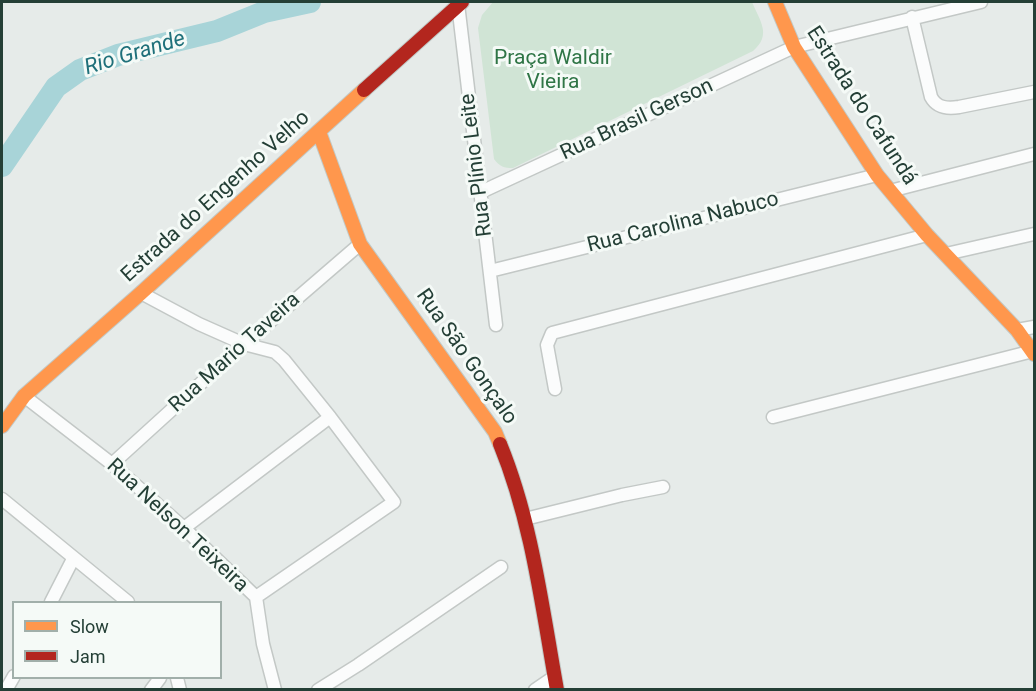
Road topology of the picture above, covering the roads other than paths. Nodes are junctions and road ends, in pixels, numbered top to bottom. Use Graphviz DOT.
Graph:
graph roads {
  1 [pos="775,2"];
  2 [pos="981,2"];
  3 [pos="460,3"];
  4 [pos="912,17"];
  5 [pos="794,47"];
  6 [pos="1035,92"];
  7 [pos="319,132"];
  8 [pos="1035,154"];
  9 [pos="877,175"];
  10 [pos="890,191"];
  11 [pos="481,192"];
  12 [pos="1035,234"];
  13 [pos="927,235"];
  14 [pos="360,244"];
  15 [pos="946,254"];
  16 [pos="489,271"];
  17 [pos="141,293"];
  18 [pos="496,325"];
  19 [pos="1035,327"];
  20 [pos="1017,330"];
  21 [pos="244,344"];
  22 [pos="1034,352"];
  23 [pos="555,388"];
  24 [pos="24,396"];
  25 [pos="330,417"];
  26 [pos="773,417"];
  27 [pos="2,426"];
  28 [pos="112,464"];
  29 [pos="663,487"];
  30 [pos="2,499"];
  31 [pos="525,519"];
  32 [pos="184,528"];
  33 [pos="73,559"];
  34 [pos="501,567"];
  35 [pos="256,597"];
  36 [pos="52,601"];
  37 [pos="126,601"];
  38 [pos="556,683"];
  39 [pos="275,690"];
  40 [pos="318,690"];
  41 [pos="535,690"];
  1 -- 5 [label="street, Estrada do Cafundá"];
  2 -- 4 [label="street, Rua Brasil Gerson"];
  3 -- 7 [label="street, Estrada do Engenho Velho"];
  3 -- 11 [label="street, Rua Plínio Leite"];
  4 -- 5 [label="street, Rua Brasil Gerson"];
  4 -- 6 [label="street"];
  5 -- 9 [label="street, Estrada do Cafundá"];
  5 -- 11 [label="street, Rua Brasil Gerson"];
  7 -- 14 [label="street, Rua São Gonçalo"];
  7 -- 17 [label="street, Estrada do Engenho Velho"];
  8 -- 10 [label="street"];
  9 -- 10 [label="street, Estrada do Cafundá"];
  9 -- 16 [label="street, Rua Carolina Nabuco"];
  10 -- 13 [label="street, Estrada do Cafundá"];
  11 -- 16 [label="street, Rua Plínio Leite"];
  12 -- 15 [label="street"];
  13 -- 15 [label="street, Estrada do Cafundá"];
  13 -- 23 [label="street"];
  14 -- 21 [label="street, Rua Mario Taveira"];
  14 -- 31 [label="street, Rua São Gonçalo"];
  15 -- 20 [label="street, Estrada do Cafundá"];
  16 -- 18 [label="street, Rua Plínio Leite"];
  17 -- 21 [label="street"];
  17 -- 24 [label="street, Estrada do Engenho Velho"];
  19 -- 20 [label="street"];
  20 -- 22 [label="street, Estrada do Cafundá"];
  21 -- 25 [label="street"];
  21 -- 28 [label="street, Rua Mario Taveira"];
  22 -- 26 [label="street"];
  24 -- 27 [label="street, Estrada do Engenho Velho"];
  24 -- 28 [label="street, Rua Nelson Teixeira"];
  25 -- 32 [label="street"];
  25 -- 35 [label="street"];
  28 -- 32 [label="street, Rua Nelson Teixeira"];
  29 -- 31 [label="street"];
  30 -- 33 [label="street"];
  31 -- 38 [label="street, Rua São Gonçalo"];
  32 -- 35 [label="street, Rua Nelson Teixeira"];
  33 -- 36 [label="street"];
  33 -- 37 [label="street"];
  34 -- 40 [label="street"];
  35 -- 39 [label="street, Rua Nelson Teixeira"];
  38 -- 41 [label="street"];
}
